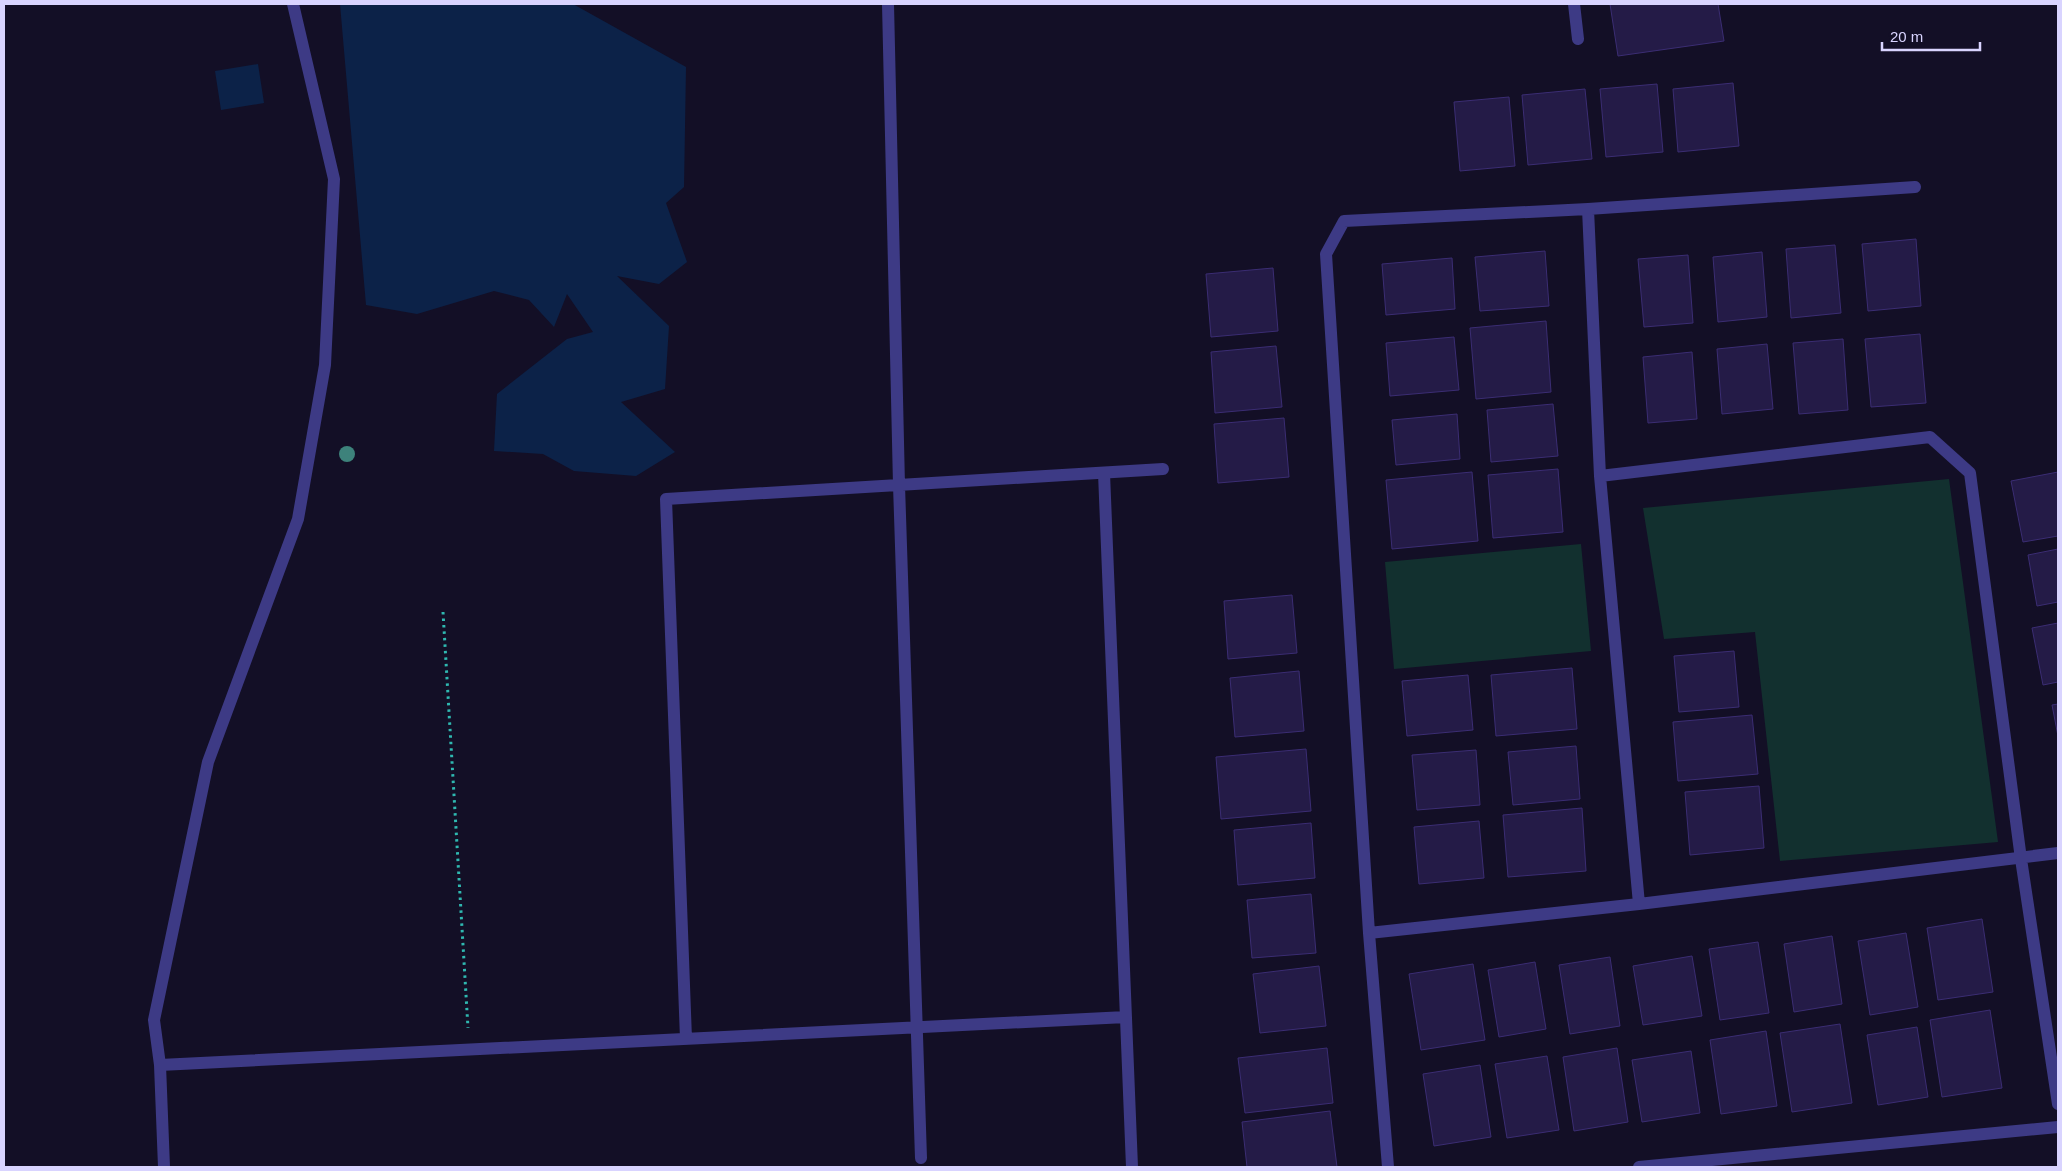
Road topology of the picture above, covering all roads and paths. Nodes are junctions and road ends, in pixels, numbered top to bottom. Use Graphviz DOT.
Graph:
graph roads {
  1 [pos="293,4"];
  2 [pos="888,4"];
  3 [pos="1574,4"];
  4 [pos="1578,39"];
  5 [pos="1915,186"];
  6 [pos="1588,209"];
  7 [pos="1163,469"];
  8 [pos="1104,473"];
  9 [pos="1600,476"];
  10 [pos="899,485"];
  11 [pos="443,612"];
  12 [pos="2058,853"];
  13 [pos="2021,858"];
  14 [pos="1639,904"];
  15 [pos="1369,933"];
  16 [pos="1126,1017"];
  17 [pos="916,1027"];
  18 [pos="686,1039"];
  19 [pos="469,1050"];
  20 [pos="160,1065"];
  21 [pos="2058,1104"];
  22 [pos="2058,1127"];
  23 [pos="921,1158"];
  24 [pos="164,1167"];
  25 [pos="1132,1167"];
  26 [pos="1388,1167"];
  27 [pos="1639,1167"];
  1 -- 20 [label="street"];
  2 -- 10 [label="street"];
  3 -- 4 [label="street"];
  5 -- 6 [label="street"];
  6 -- 9 [label="street"];
  6 -- 15 [label="street"];
  7 -- 8 [label="street"];
  8 -- 10 [label="street"];
  8 -- 16 [label="street"];
  9 -- 13 [label="street"];
  9 -- 14 [label="street"];
  10 -- 17 [label="street"];
  10 -- 18 [label="street"];
  11 -- 19 [label="path"];
  12 -- 13 [label="street"];
  13 -- 14 [label="street"];
  13 -- 21 [label="street"];
  14 -- 15 [label="street"];
  15 -- 26 [label="street"];
  16 -- 17 [label="street"];
  16 -- 25 [label="street"];
  17 -- 18 [label="street"];
  17 -- 23 [label="street"];
  18 -- 19 [label="street"];
  19 -- 20 [label="street"];
  20 -- 24 [label="street"];
  22 -- 27 [label="street"];
}
